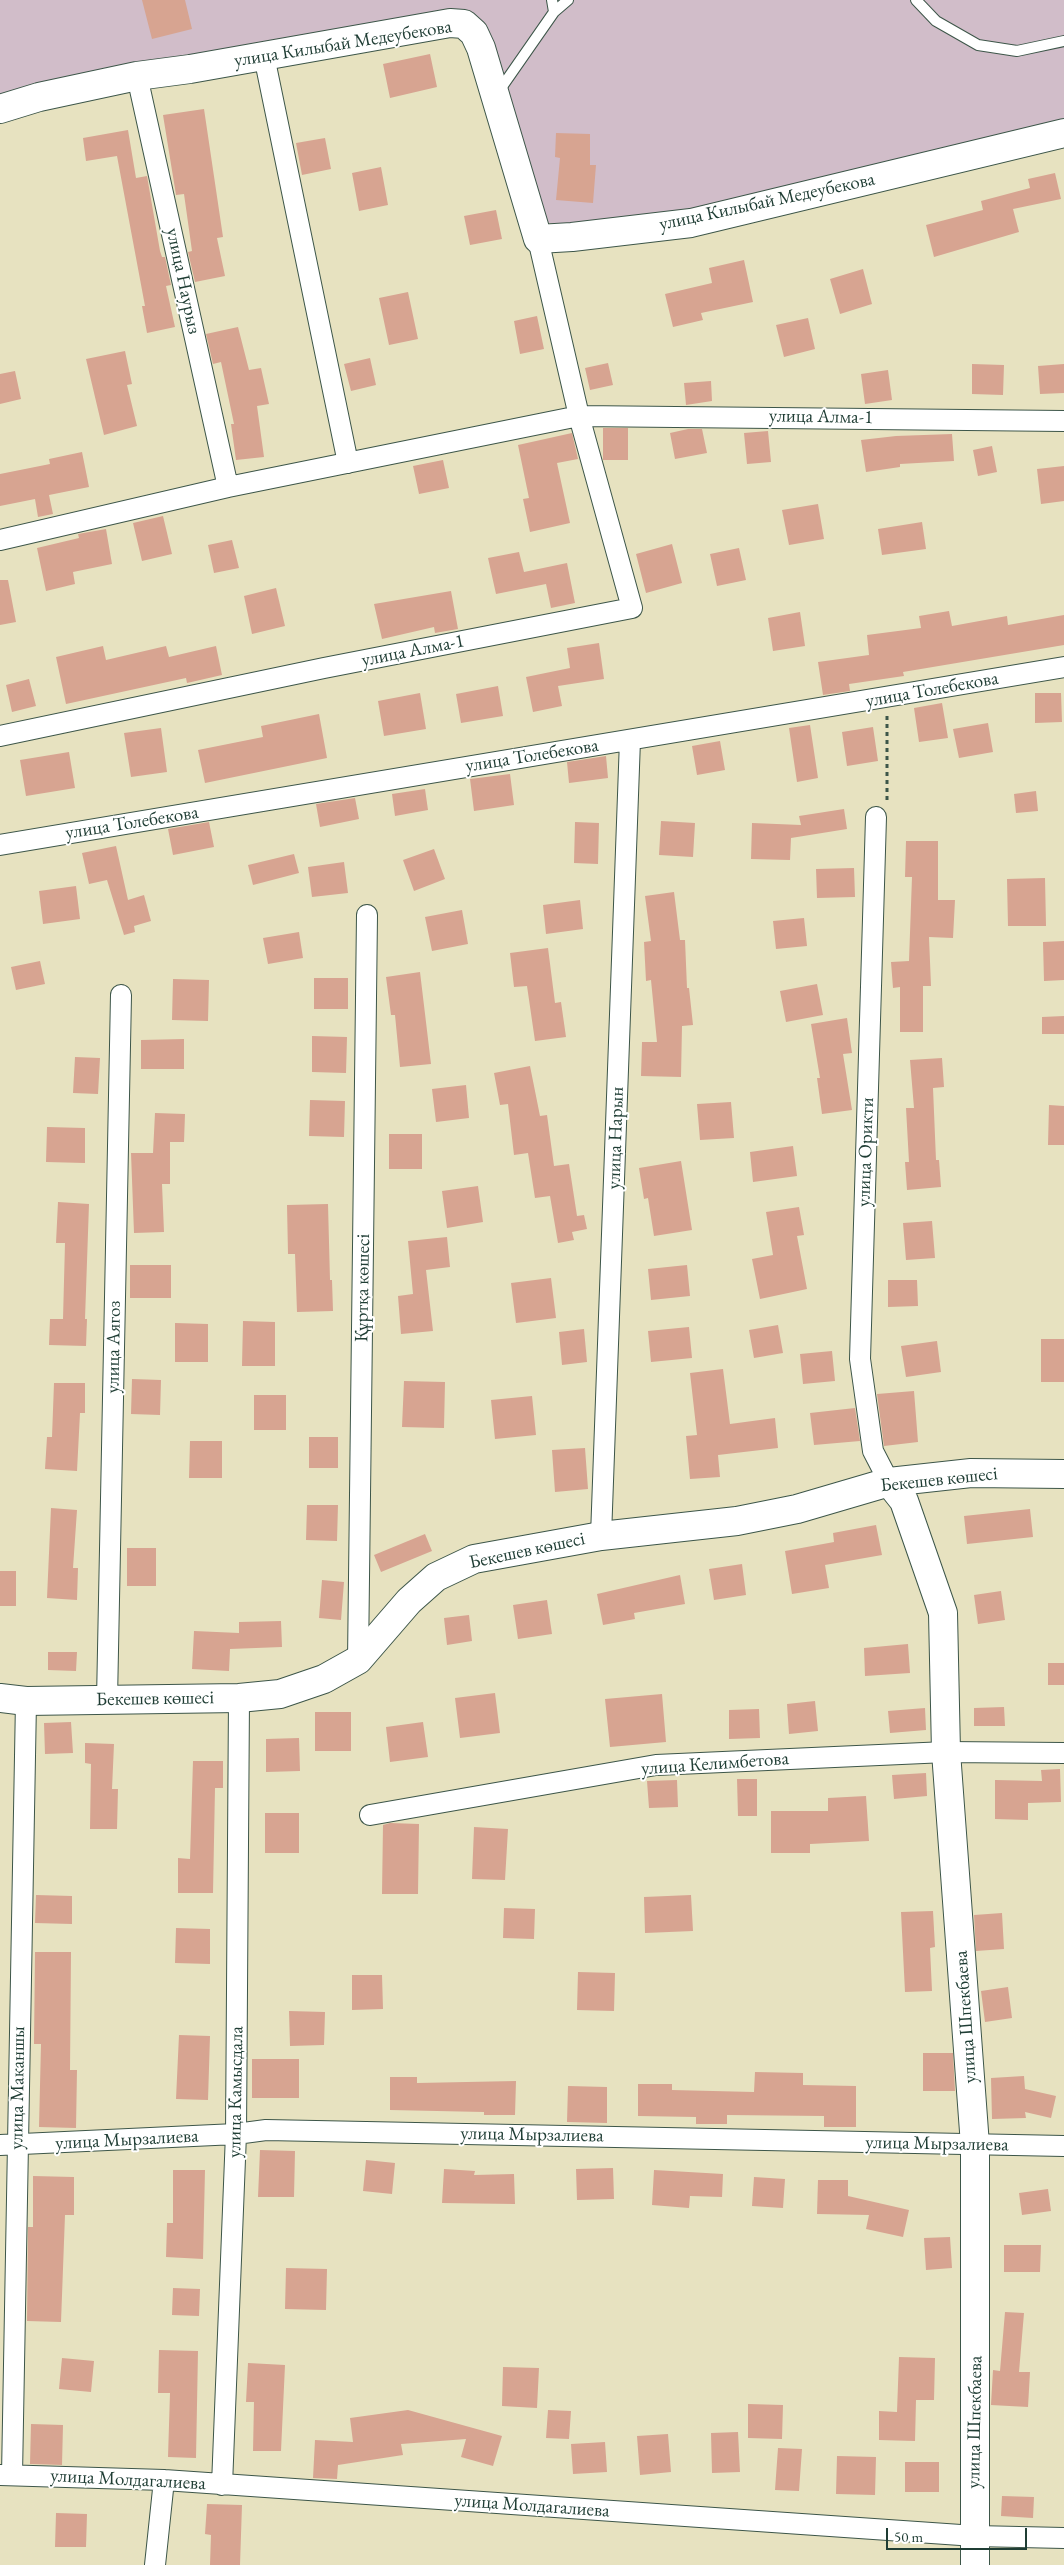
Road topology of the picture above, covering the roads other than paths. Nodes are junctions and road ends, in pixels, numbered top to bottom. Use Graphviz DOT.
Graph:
graph roads {
  1 [pos="552,0"];
  2 [pos="568,0"];
  3 [pos="916,0"];
  4 [pos="554,12"];
  5 [pos="1064,41"];
  6 [pos="264,56"];
  7 [pos="137,76"];
  8 [pos="495,96"];
  9 [pos="0,108"];
  10 [pos="1064,133"];
  11 [pos="538,239"];
  12 [pos="579,416"];
  13 [pos="1064,421"];
  14 [pos="348,463"];
  15 [pos="228,487"];
  16 [pos="0,540"];
  17 [pos="1064,667"];
  18 [pos="0,736"];
  19 [pos="630,740"];
  20 [pos="876,817"];
  21 [pos="0,845"];
  22 [pos="367,915"];
  23 [pos="121,995"];
  24 [pos="1064,1474"];
  25 [pos="889,1482"];
  26 [pos="601,1536"];
  27 [pos="358,1660"];
  28 [pos="239,1698"];
  29 [pos="13,1699"];
  30 [pos="107,1700"];
  31 [pos="946,1752"];
  32 [pos="1064,1753"];
  33 [pos="370,1815"];
  34 [pos="236,2134"];
  35 [pos="8,2145"];
  36 [pos="975,2145"];
  37 [pos="1064,2146"];
  38 [pos="6,2475"];
  39 [pos="164,2480"];
  40 [pos="222,2485"];
  41 [pos="975,2536"];
  42 [pos="1064,2538"];
  43 [pos="155,2565"];
  44 [pos="975,2565"];
  1 -- 4 [label="lane"];
  2 -- 4 [label="lane"];
  3 -- 5 [label="lane"];
  4 -- 8 [label="lane"];
  6 -- 7 [label="main road, улица Килыбай Медеубекова"];
  6 -- 8 [label="main road, улица Килыбай Медеубекова"];
  6 -- 14 [label="street"];
  7 -- 9 [label="main road, улица Килыбай Медеубекова"];
  7 -- 15 [label="street, улица Наурыз"];
  8 -- 11 [label="main road, улица Килыбай Медеубекова"];
  10 -- 11 [label="main road, улица Килыбай Медеубекова"];
  11 -- 12 [label="street, улица Алма-1"];
  12 -- 13 [label="street, улица Алма-1"];
  12 -- 14 [label="street, улица Алма-1"];
  12 -- 18 [label="street, улица Алма-1"];
  14 -- 15 [label="street, улица Алма-1"];
  15 -- 16 [label="street, улица Алма-1"];
  17 -- 19 [label="street, улица Толебекова"];
  19 -- 21 [label="street, улица Толебекова"];
  19 -- 26 [label="street, улица Нарын"];
  20 -- 25 [label="street, улица Орикти"];
  22 -- 27 [label="street, Құртқа көшесі"];
  23 -- 30 [label="street, улица Аягоз"];
  24 -- 25 [label="main road, Бекешев көшесі"];
  25 -- 26 [label="main road, Бекешев көшесі"];
  25 -- 31 [label="main road, улица Шпекбаева"];
  26 -- 27 [label="main road, Бекешев көшесі"];
  27 -- 28 [label="main road, Бекешев көшесі"];
  28 -- 30 [label="main road, Бекешев көшесі"];
  28 -- 34 [label="street, улица Камысдала"];
  29 -- 30 [label="main road, Бекешев көшесі"];
  29 -- 35 [label="street, улица Маканшы"];
  31 -- 32 [label="street, улица Келимбетова"];
  31 -- 33 [label="street, улица Келимбетова"];
  31 -- 36 [label="main road, улица Шпекбаева"];
  34 -- 35 [label="street, улица Мырзалиева"];
  34 -- 36 [label="street, улица Мырзалиева"];
  34 -- 40 [label="street, улица Камысдала"];
  35 -- 38 [label="street, улица Маканшы"];
  36 -- 37 [label="street, улица Мырзалиева"];
  36 -- 41 [label="main road, улица Шпекбаева"];
  38 -- 39 [label="street, улица Молдагалиева"];
  39 -- 40 [label="street, улица Молдагалиева"];
  39 -- 43 [label="street"];
  40 -- 41 [label="street, улица Молдагалиева"];
  41 -- 42 [label="street, улица Молдагалиева"];
  41 -- 44 [label="main road, улица Шпекбаева"];
}
